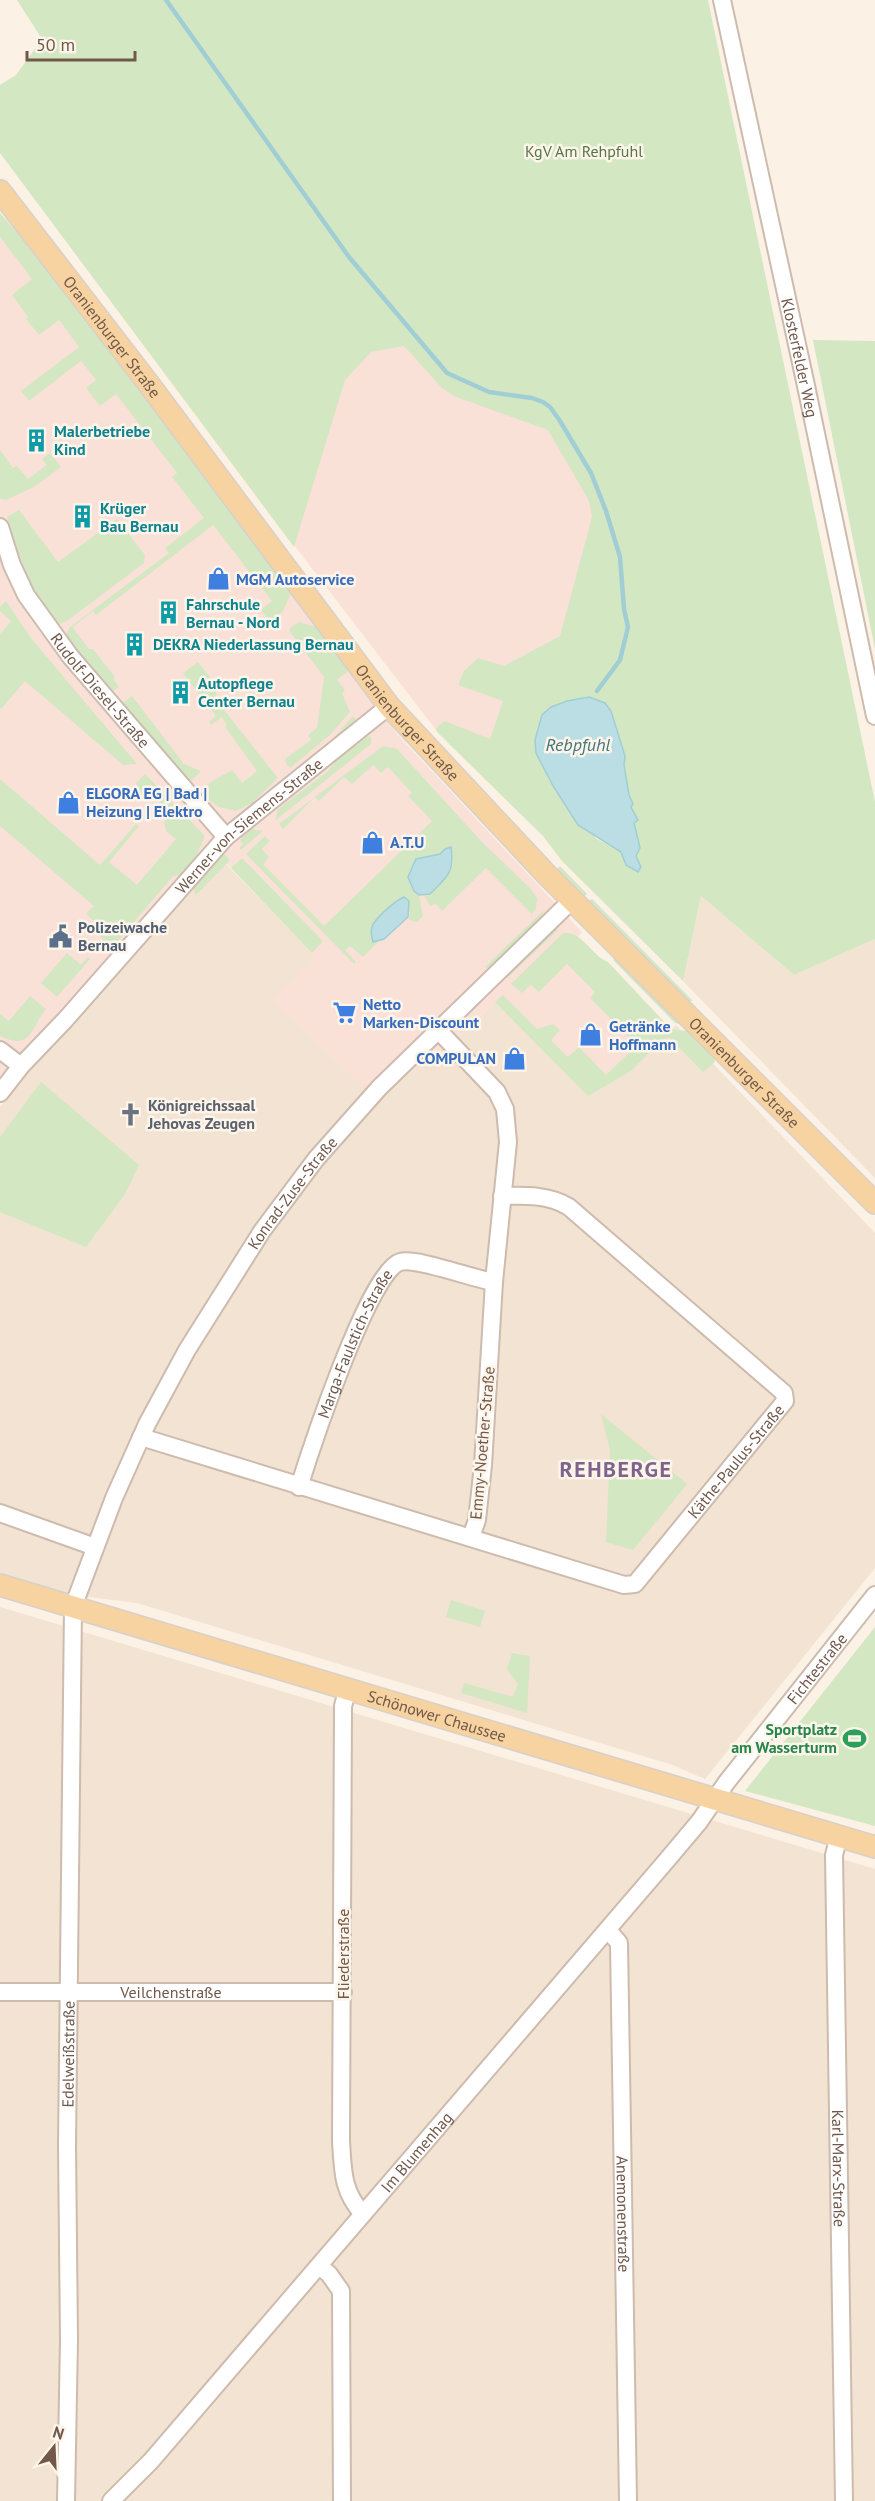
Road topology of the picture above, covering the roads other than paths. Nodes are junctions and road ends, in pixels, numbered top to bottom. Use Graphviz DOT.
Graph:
graph roads {
  1 [pos="722,0"];
  2 [pos="0,191"];
  3 [pos="0,527"];
  4 [pos="389,706"];
  5 [pos="875,716"];
  6 [pos="226,837"];
  7 [pos="572,900"];
  8 [pos="438,1030"];
  9 [pos="0,1050"];
  10 [pos="21,1066"];
  11 [pos="0,1093"];
  12 [pos="502,1196"];
  13 [pos="875,1203"];
  14 [pos="494,1282"];
  15 [pos="141,1437"];
  16 [pos="299,1487"];
  17 [pos="0,1513"];
  18 [pos="471,1537"];
  19 [pos="95,1547"];
  20 [pos="0,1585"];
  21 [pos="875,1595"];
  22 [pos="73,1607"];
  23 [pos="348,1688"];
  24 [pos="716,1799"];
  25 [pos="839,1836"];
  26 [pos="875,1847"];
  27 [pos="608,1930"];
  28 [pos="0,1992"];
  29 [pos="343,1992"];
  30 [pos="69,1993"];
  31 [pos="363,2214"];
  32 [pos="318,2266"];
  33 [pos="66,2501"];
  34 [pos="111,2501"];
  35 [pos="342,2501"];
  36 [pos="628,2501"];
  37 [pos="844,2501"];
  1 -- 5 [label="street, Klosterfelder Weg"];
  2 -- 4 [label="main road, Oranienburger Straße"];
  3 -- 6 [label="street, Rudolf-Diesel-Straße"];
  4 -- 6 [label="street, Werner-von-Siemens-Straße"];
  4 -- 7 [label="main road, Oranienburger Straße"];
  6 -- 10 [label="street, Werner-von-Siemens-Straße"];
  7 -- 8 [label="street, Konrad-Zuse-Straße"];
  7 -- 13 [label="main road, Oranienburger Straße"];
  8 -- 12 [label="street, Emmy-Noether-Straße"];
  8 -- 15 [label="street, Konrad-Zuse-Straße"];
  9 -- 10 [label="street"];
  10 -- 11 [label="street, Werner-von-Siemens-Straße"];
  12 -- 14 [label="street, Emmy-Noether-Straße"];
  12 -- 18 [label="street, Käthe-Paulus-Straße"];
  14 -- 16 [label="street, Marga-Faulstich-Straße"];
  14 -- 18 [label="street, Emmy-Noether-Straße"];
  15 -- 16 [label="street, Emmy-Noether-Straße"];
  15 -- 19 [label="street, Konrad-Zuse-Straße"];
  16 -- 18 [label="street, Emmy-Noether-Straße"];
  17 -- 19 [label="street"];
  19 -- 22 [label="street, Konrad-Zuse-Straße"];
  20 -- 22 [label="main road, Schönower Chaussee"];
  21 -- 24 [label="street, Fichtestraße"];
  22 -- 23 [label="main road, Schönower Chaussee"];
  22 -- 30 [label="street, Edelweißstraße"];
  23 -- 24 [label="main road, Schönower Chaussee"];
  23 -- 29 [label="street, Fliederstraße"];
  24 -- 25 [label="main road, Schönower Chaussee"];
  24 -- 27 [label="street, Im Blumenhag"];
  25 -- 26 [label="main road, Schönower Chaussee"];
  25 -- 37 [label="street, Karl-Marx-Straße"];
  27 -- 31 [label="street, Im Blumenhag"];
  27 -- 36 [label="street, Anemonenstraße"];
  28 -- 30 [label="street, Veilchenstraße"];
  29 -- 30 [label="street, Veilchenstraße"];
  29 -- 31 [label="street, Fliederstraße"];
  30 -- 33 [label="street, Edelweißstraße"];
  31 -- 32 [label="street, Im Blumenhag"];
  32 -- 34 [label="street, Im Blumenhag"];
  32 -- 35 [label="street"];
}
